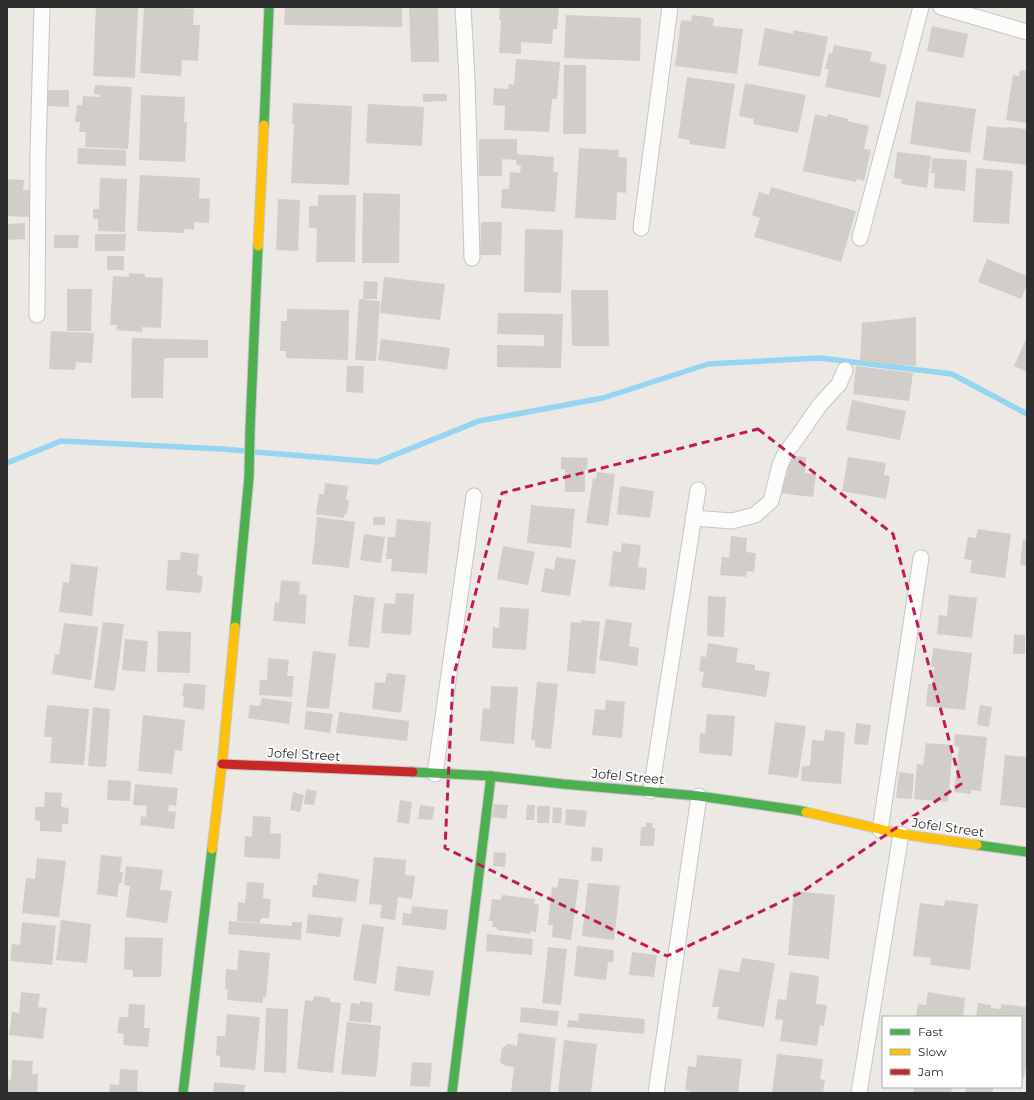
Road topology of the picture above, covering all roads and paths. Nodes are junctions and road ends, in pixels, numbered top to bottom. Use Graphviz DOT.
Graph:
graph roads {
  1 [pos="42,7"];
  2 [pos="269,7"];
  3 [pos="463,7"];
  4 [pos="670,7"];
  5 [pos="921,7"];
  6 [pos="941,7"];
  7 [pos="1027,32"];
  8 [pos="641,228"];
  9 [pos="860,238"];
  10 [pos="472,258"];
  11 [pos="37,315"];
  12 [pos="844,370"];
  13 [pos="698,490"];
  14 [pos="474,496"];
  15 [pos="693,518"];
  16 [pos="921,558"];
  17 [pos="222,764"];
  18 [pos="434,774"];
  19 [pos="491,776"];
  20 [pos="651,791"];
  21 [pos="699,796"];
  22 [pos="880,830"];
  23 [pos="901,834"];
  24 [pos="1027,852"];
  25 [pos="183,1093"];
  26 [pos="452,1093"];
  27 [pos="656,1093"];
  28 [pos="859,1093"];
  1 -- 11 [label="street"];
  2 -- 17 [label="street"];
  3 -- 10 [label="street"];
  4 -- 8 [label="street"];
  5 -- 9 [label="street"];
  6 -- 7 [label="street"];
  12 -- 15 [label="street"];
  13 -- 15 [label="street"];
  14 -- 18 [label="street"];
  15 -- 20 [label="street"];
  16 -- 22 [label="street"];
  17 -- 18 [label="street, Jofel Street"];
  17 -- 25 [label="street"];
  18 -- 19 [label="street, Jofel Street"];
  19 -- 20 [label="street, Jofel Street"];
  19 -- 26 [label="street"];
  20 -- 21 [label="street, Jofel Street"];
  21 -- 22 [label="street, Jofel Street"];
  21 -- 27 [label="street"];
  22 -- 23 [label="street, Jofel Street"];
  23 -- 24 [label="street, Jofel Street"];
  23 -- 28 [label="street"];
}
